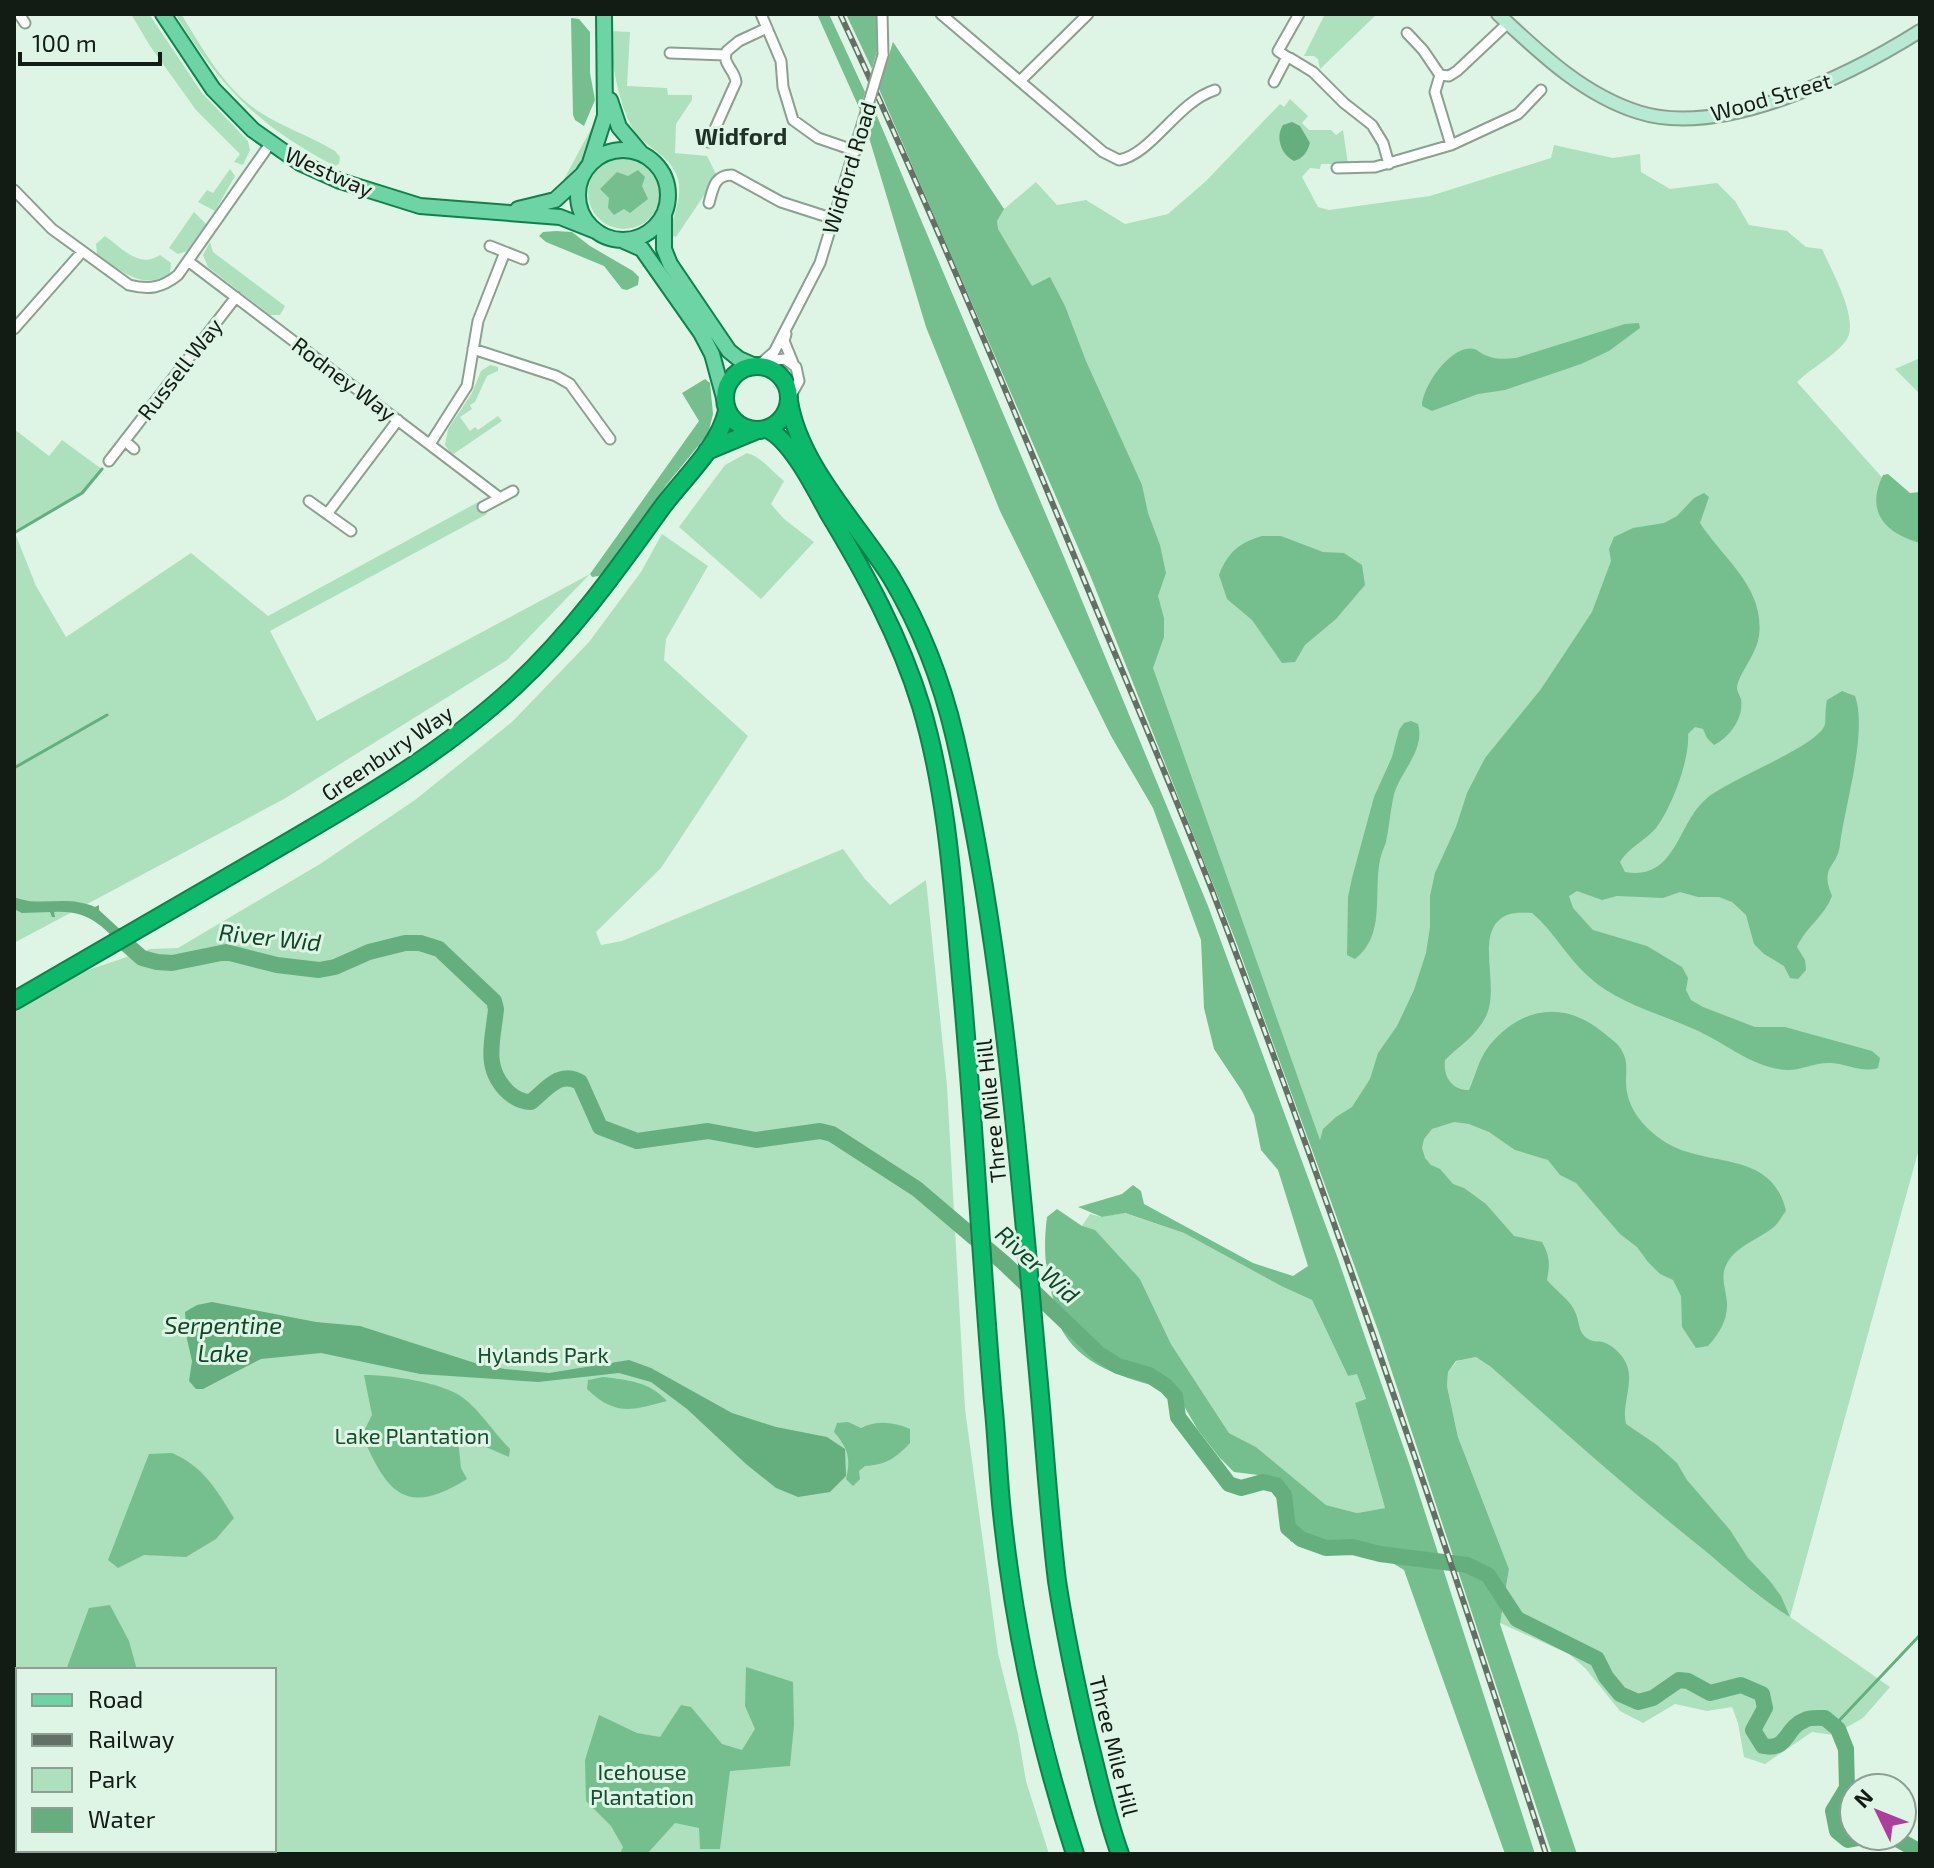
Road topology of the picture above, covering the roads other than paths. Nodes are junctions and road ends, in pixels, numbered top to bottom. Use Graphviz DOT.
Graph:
graph roads {
  1 [pos="19,14"];
  2 [pos="163,14"];
  3 [pos="604,14"];
  4 [pos="761,14"];
  5 [pos="882,14"];
  6 [pos="941,14"];
  7 [pos="1088,14"];
  8 [pos="1299,14"];
  9 [pos="1503,18"];
  10 [pos="25,23"];
  11 [pos="767,28"];
  12 [pos="1920,31"];
  13 [pos="1407,33"];
  14 [pos="670,53"];
  15 [pos="725,55"];
  16 [pos="1290,58"];
  17 [pos="1440,75"];
  18 [pos="1021,80"];
  19 [pos="1274,82"];
  20 [pos="606,88"];
  21 [pos="1215,90"];
  22 [pos="1541,90"];
  23 [pos="709,142"];
  24 [pos="270,144"];
  25 [pos="1451,145"];
  26 [pos="856,151"];
  27 [pos="642,155"];
  28 [pos="1389,164"];
  29 [pos="1337,168"];
  30 [pos="587,169"];
  31 [pos="14,190"];
  32 [pos="709,203"];
  33 [pos="509,211"];
  34 [pos="664,213"];
  35 [pos="834,219"];
  36 [pos="598,232"];
  37 [pos="617,239"];
  38 [pos="490,246"];
  39 [pos="82,252"];
  40 [pos="505,252"];
  41 [pos="523,259"];
  42 [pos="188,261"];
  43 [pos="236,297"];
  44 [pos="793,316"];
  45 [pos="14,329"];
  46 [pos="473,349"];
  47 [pos="793,363"];
  48 [pos="759,365"];
  49 [pos="789,400"];
  50 [pos="726,404"];
  51 [pos="398,420"];
  52 [pos="762,430"];
  53 [pos="610,439"];
  54 [pos="125,441"];
  55 [pos="430,444"];
  56 [pos="134,449"];
  57 [pos="707,451"];
  58 [pos="109,461"];
  59 [pos="513,491"];
  60 [pos="500,498"];
  61 [pos="309,501"];
  62 [pos="483,507"];
  63 [pos="327,514"];
  64 [pos="351,531"];
  65 [pos="14,1001"];
  66 [pos="1075,1854"];
  67 [pos="1120,1854"];
  1 -- 10 [label="street"];
  2 -- 24 [label="main road, Westway"];
  3 -- 20 [label="main road"];
  4 -- 11 [label="street"];
  5 -- 26 [label="street, Widford Road, bridge"];
  6 -- 18 [label="street"];
  7 -- 18 [label="street"];
  8 -- 19 [label="street"];
  9 -- 12 [label="main road, Wood Street"];
  9 -- 17 [label="street"];
  11 -- 15 [label="street"];
  11 -- 26 [label="street"];
  13 -- 17 [label="street"];
  14 -- 15 [label="street"];
  15 -- 23 [label="street"];
  16 -- 28 [label="street"];
  17 -- 25 [label="street"];
  18 -- 21 [label="street"];
  20 -- 27 [label="main road"];
  20 -- 30 [label="main road"];
  22 -- 25 [label="street"];
  24 -- 33 [label="main road, Westway"];
  24 -- 42 [label="street"];
  25 -- 28 [label="street"];
  26 -- 35 [label="street, Widford Road"];
  27 -- 30 [label="main road"];
  27 -- 34 [label="main road"];
  28 -- 29 [label="street"];
  30 -- 33 [label="main road, Westway"];
  30 -- 36 [label="main road"];
  31 -- 39 [label="street"];
  32 -- 35 [label="street"];
  33 -- 36 [label="main road, Westway"];
  34 -- 37 [label="main road"];
  34 -- 48 [label="main road"];
  35 -- 44 [label="street, Widford Road"];
  36 -- 37 [label="main road"];
  37 -- 50 [label="main road"];
  38 -- 40 [label="street"];
  39 -- 42 [label="street"];
  39 -- 45 [label="street"];
  40 -- 41 [label="street"];
  40 -- 46 [label="street"];
  42 -- 43 [label="street, Rodney Way"];
  43 -- 51 [label="street, Rodney Way"];
  43 -- 54 [label="street, Russell Way"];
  44 -- 47 [label="street, Widford Road"];
  44 -- 48 [label="street, Widford Road"];
  46 -- 53 [label="street"];
  46 -- 55 [label="street"];
  47 -- 48 [label="street"];
  47 -- 49 [label="street, Widford Road"];
  48 -- 49 [label="highway"];
  48 -- 50 [label="highway"];
  49 -- 52 [label="highway"];
  49 -- 67 [label="highway, Three Mile Hill"];
  50 -- 52 [label="highway"];
  50 -- 57 [label="highway, Greenbury Way"];
  51 -- 55 [label="street, Rodney Way"];
  51 -- 63 [label="street"];
  52 -- 57 [label="highway, Greenbury Way"];
  52 -- 66 [label="highway, Three Mile Hill"];
  54 -- 56 [label="street, Russell Way"];
  54 -- 58 [label="street, Russell Way"];
  55 -- 60 [label="street, Rodney Way"];
  57 -- 65 [label="highway, Greenbury Way"];
  59 -- 60 [label="street"];
  60 -- 62 [label="street"];
  61 -- 63 [label="street"];
  63 -- 64 [label="street"];
}
